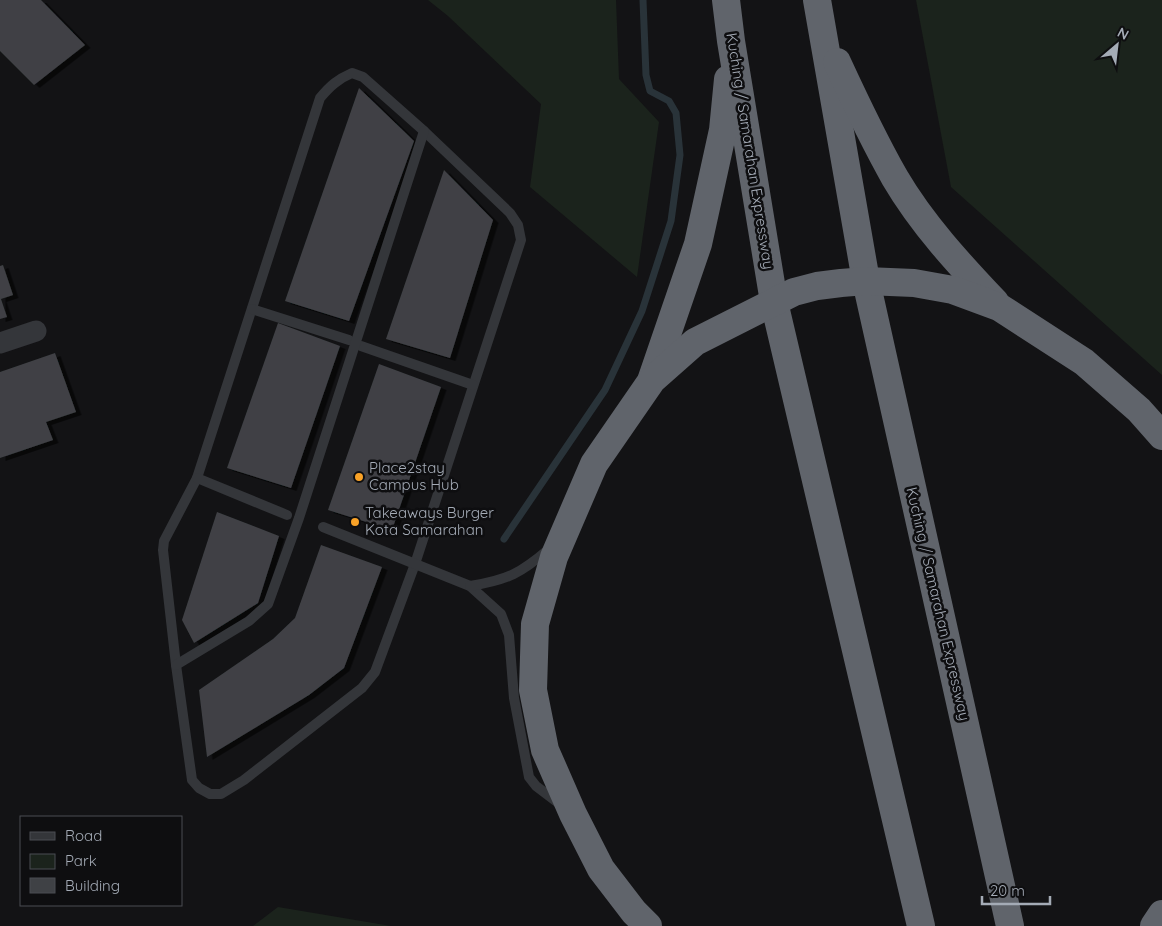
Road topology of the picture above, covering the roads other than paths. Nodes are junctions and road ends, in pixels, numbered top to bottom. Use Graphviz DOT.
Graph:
graph roads {
  1 [pos="726,0"];
  2 [pos="817,0"];
  3 [pos="822,29"];
  4 [pos="731,41"];
  5 [pos="424,131"];
  6 [pos="866,281"];
  7 [pos="774,302"];
  8 [pos="999,306"];
  9 [pos="252,309"];
  10 [pos="36,331"];
  11 [pos="349,340"];
  12 [pos="0,343"];
  13 [pos="361,346"];
  14 [pos="652,380"];
  15 [pos="473,386"];
  16 [pos="1162,436"];
  17 [pos="197,478"];
  18 [pos="287,515"];
  19 [pos="323,527"];
  20 [pos="562,539"];
  21 [pos="415,564"];
  22 [pos="470,586"];
  23 [pos="176,665"];
  24 [pos="573,814"];
  25 [pos="1162,914"];
  26 [pos="648,926"];
  27 [pos="921,926"];
  28 [pos="1010,926"];
  29 [pos="1154,926"];
  1 -- 4 [label="highway, Kuching / Samarahan Expressway"];
  2 -- 3 [label="highway, Kuching / Samarahan Expressway"];
  3 -- 6 [label="highway, Kuching / Samarahan Expressway"];
  3 -- 8 [label="highway"];
  4 -- 7 [label="highway, Kuching / Samarahan Expressway"];
  4 -- 14 [label="highway"];
  5 -- 9 [label="lane"];
  5 -- 15 [label="lane"];
  5 -- 23 [label="lane"];
  6 -- 7 [label="highway"];
  6 -- 8 [label="highway"];
  6 -- 28 [label="highway, Kuching / Samarahan Expressway"];
  7 -- 14 [label="highway"];
  7 -- 27 [label="highway, Kuching / Samarahan Expressway"];
  8 -- 16 [label="highway"];
  9 -- 11 [label="lane"];
  9 -- 17 [label="lane"];
  10 -- 12 [label="street"];
  13 -- 15 [label="lane"];
  14 -- 20 [label="highway"];
  15 -- 21 [label="lane"];
  17 -- 18 [label="lane"];
  17 -- 23 [label="lane"];
  19 -- 21 [label="lane"];
  20 -- 22 [label="lane"];
  20 -- 24 [label="highway"];
  21 -- 22 [label="lane"];
  21 -- 23 [label="lane"];
  22 -- 24 [label="lane"];
  24 -- 26 [label="highway"];
  25 -- 29 [label="highway"];
}
